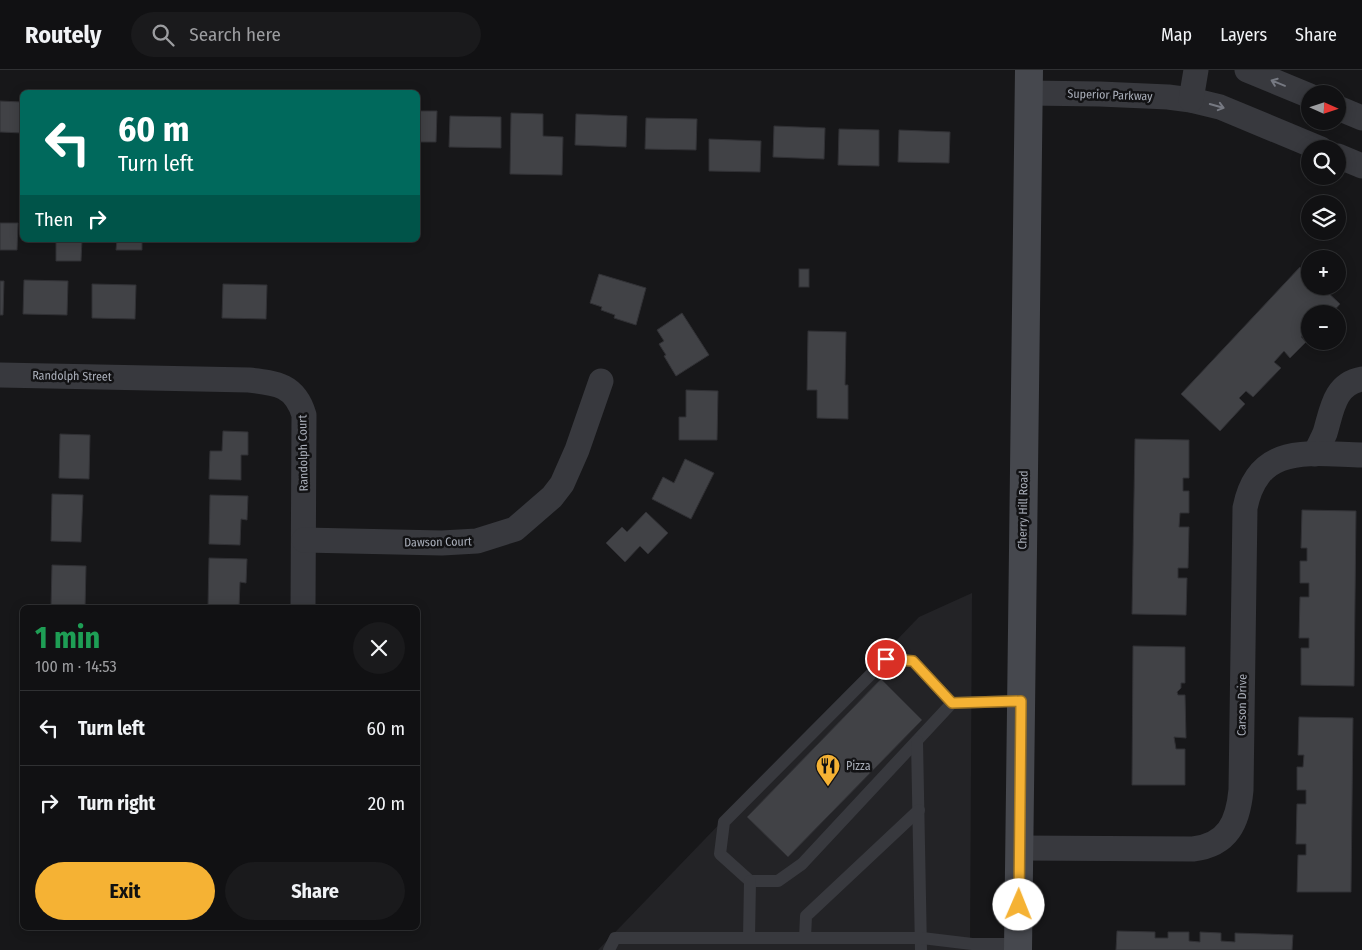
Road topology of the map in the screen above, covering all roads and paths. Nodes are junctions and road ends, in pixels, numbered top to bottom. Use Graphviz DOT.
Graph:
graph roads {
  1 [pos="1196,70"];
  2 [pos="1247,70"];
  3 [pos="1029,81"];
  4 [pos="1301,92"];
  5 [pos="1191,100"];
  6 [pos="1346,111"];
  7 [pos="1362,118"];
  8 [pos="1301,141"];
  9 [pos="1346,159"];
  10 [pos="1362,166"];
  11 [pos="0,375"];
  12 [pos="144,377"];
  13 [pos="1362,379"];
  14 [pos="600,381"];
  15 [pos="1315,454"];
  16 [pos="1362,455"];
  17 [pos="304,540"];
  18 [pos="303,605"];
  19 [pos="1021,701"];
  20 [pos="952,703"];
  21 [pos="917,741"];
  22 [pos="919,810"];
  23 [pos="1020,848"];
  24 [pos="750,881"];
  25 [pos="749,938"];
  26 [pos="805,938"];
  27 [pos="921,944"];
  28 [pos="1018,947"];
  29 [pos="609,950"];
  1 -- 5 [label="street"];
  4 -- 2 [label="street, one-way"];
  3 -- 5 [label="street, Superior Parkway"];
  3 -- 19 [label="main road, Cherry Hill Road"];
  5 -- 8 [label="street, Superior Parkway, one-way"];
  6 -- 7 [label="street"];
  9 -- 10 [label="street"];
  11 -- 12 [label="street, Randolph Street"];
  12 -- 17 [label="street, Randolph Court"];
  13 -- 15 [label="street"];
  14 -- 17 [label="street, Dawson Court"];
  15 -- 16 [label="street, Carson Drive"];
  15 -- 23 [label="street, Carson Drive"];
  17 -- 18 [label="street, Randolph Court"];
  19 -- 20 [label="lane"];
  19 -- 23 [label="main road, Cherry Hill Road"];
  20 -- 21 [label="lane"];
  20 -- 24 [label="lane"];
  21 -- 22 [label="lane"];
  21 -- 24 [label="lane"];
  22 -- 26 [label="lane"];
  22 -- 27 [label="lane"];
  23 -- 28 [label="main road, Cherry Hill Road"];
  24 -- 25 [label="lane"];
  25 -- 26 [label="lane"];
  25 -- 29 [label="lane"];
  26 -- 27 [label="lane"];
  27 -- 28 [label="lane"];
}
